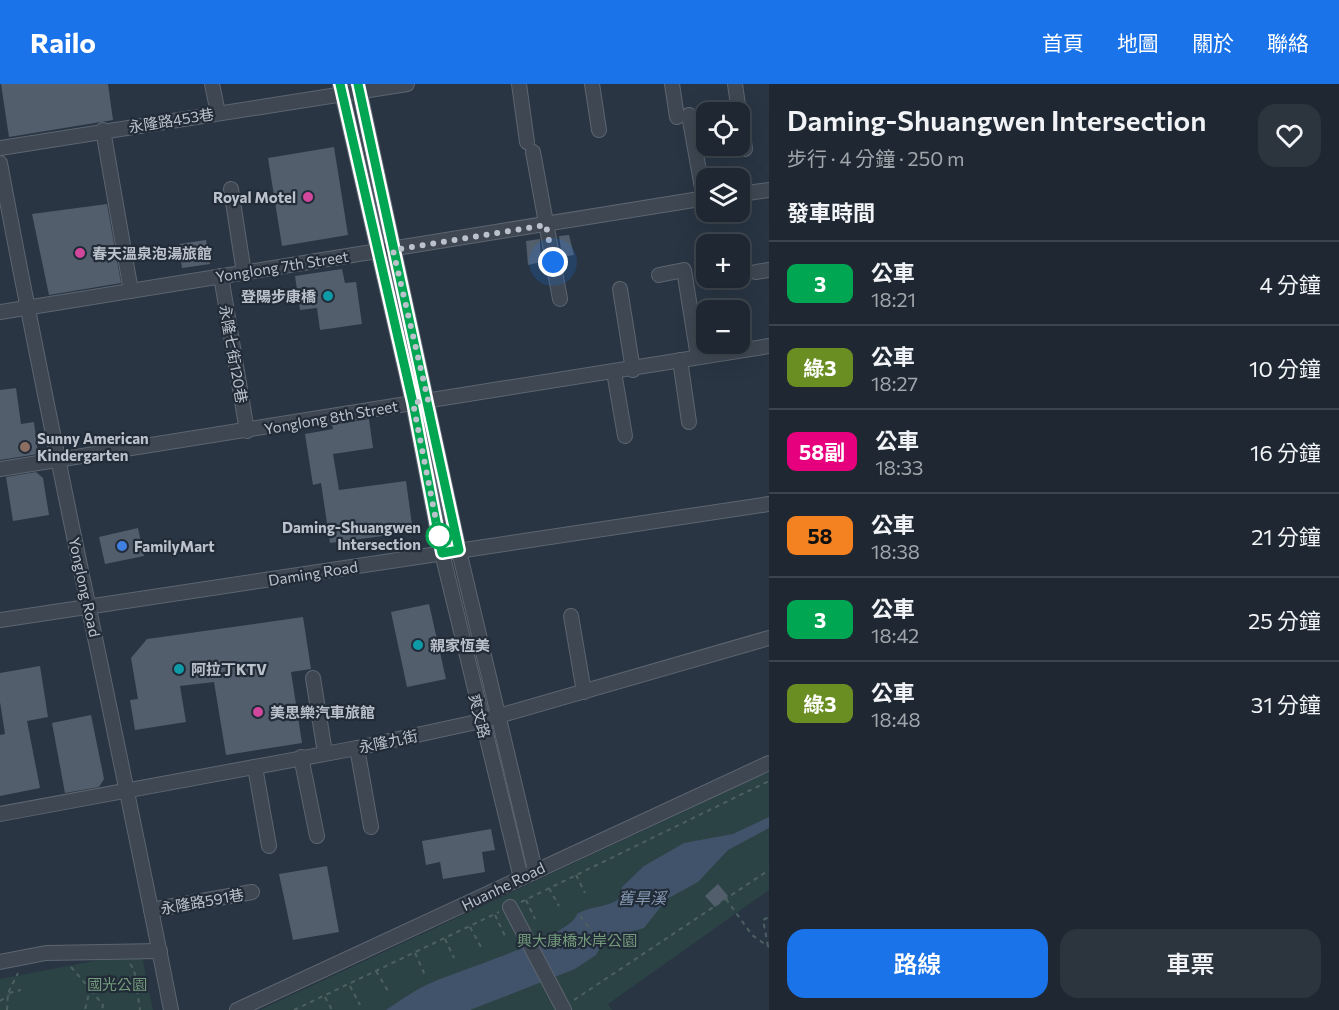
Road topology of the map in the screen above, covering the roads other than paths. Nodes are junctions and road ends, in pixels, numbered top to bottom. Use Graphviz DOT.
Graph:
graph roads {
  1 [pos="212,84"];
  2 [pos="407,84"];
  3 [pos="519,84"];
  4 [pos="592,84"];
  5 [pos="672,84"];
  6 [pos="735,84"];
  7 [pos="359,87"];
  8 [pos="341,89"];
  9 [pos="738,102"];
  10 [pos="218,113"];
  11 [pos="103,130"];
  12 [pos="599,130"];
  13 [pos="0,147"];
  14 [pos="0,163"];
  15 [pos="697,168"];
  16 [pos="231,189"];
  17 [pos="769,190"];
  18 [pos="750,193"];
  19 [pos="696,200"];
  20 [pos="546,225"];
  21 [pos="379,250"];
  22 [pos="393,250"];
  23 [pos="244,273"];
  24 [pos="659,275"];
  25 [pos="220,276"];
  26 [pos="620,289"];
  27 [pos="131,291"];
  28 [pos="560,299"];
  29 [pos="27,308"];
  30 [pos="0,312"];
  31 [pos="769,346"];
  32 [pos="698,357"];
  33 [pos="680,360"];
  34 [pos="633,370"];
  35 [pos="614,372"];
  36 [pos="428,400"];
  37 [pos="413,403"];
  38 [pos="689,422"];
  39 [pos="247,431"];
  40 [pos="625,436"];
  41 [pos="60,461"];
  42 [pos="0,469"];
  43 [pos="769,504"];
  44 [pos="459,550"];
  45 [pos="442,553"];
  46 [pos="89,606"];
  47 [pos="571,616"];
  48 [pos="0,620"];
  49 [pos="769,638"];
  50 [pos="313,678"];
  51 [pos="584,692"];
  52 [pos="497,717"];
  53 [pos="481,721"];
  54 [pos="357,748"];
  55 [pos="326,753"];
  56 [pos="301,757"];
  57 [pos="769,763"];
  58 [pos="255,767"];
  59 [pos="129,791"];
  60 [pos="0,814"];
  61 [pos="371,827"];
  62 [pos="317,836"];
  63 [pos="269,846"];
  64 [pos="535,870"];
  65 [pos="521,878"];
  66 [pos="252,892"];
  67 [pos="510,907"];
  68 [pos="151,910"];
  69 [pos="160,951"];
  70 [pos="0,962"];
  71 [pos="563,1009"];
  72 [pos="171,1010"];
  73 [pos="237,1010"];
  1 -- 10 [label="street"];
  2 -- 7 [label="street, 永隆路453巷"];
  3 -- 20 [label="street"];
  4 -- 12 [label="street"];
  5 -- 15 [label="street"];
  6 -- 9 [label="street"];
  7 -- 8 [label="street, 永隆路453巷"];
  7 -- 22 [label="street, 爽文路"];
  8 -- 10 [label="street, 永隆路453巷"];
  8 -- 21 [label="street, 爽文路"];
  10 -- 11 [label="street, 永隆路453巷"];
  11 -- 13 [label="street, 永隆路453巷"];
  11 -- 27 [label="street"];
  14 -- 29 [label="street, Yonglong Road"];
  16 -- 23 [label="street"];
  17 -- 18 [label="street"];
  19 -- 20 [label="street, Yonglong 7th Street"];
  20 -- 22 [label="street, Yonglong 7th Street"];
  20 -- 28 [label="street"];
  21 -- 22 [label="street, Yonglong 7th Street"];
  21 -- 23 [label="street, Yonglong 7th Street"];
  21 -- 37 [label="street, 爽文路"];
  22 -- 36 [label="street, 爽文路"];
  23 -- 25 [label="street, Yonglong 7th Street"];
  24 -- 32 [label="street"];
  25 -- 27 [label="street, Yonglong 7th Street"];
  25 -- 39 [label="street, 永隆七街120巷"];
  26 -- 34 [label="street"];
  27 -- 29 [label="street, Yonglong 7th Street"];
  29 -- 30 [label="street, Yonglong 7th Street"];
  29 -- 41 [label="street, Yonglong Road"];
  31 -- 32 [label="street, Yonglong 8th Street"];
  32 -- 33 [label="street, Yonglong 8th Street"];
  33 -- 34 [label="street, Yonglong 8th Street"];
  33 -- 38 [label="street"];
  34 -- 35 [label="street, Yonglong 8th Street"];
  35 -- 36 [label="street, Yonglong 8th Street"];
  35 -- 40 [label="street"];
  36 -- 37 [label="street, Yonglong 8th Street"];
  36 -- 44 [label="street, 爽文路"];
  37 -- 39 [label="street, Yonglong 8th Street"];
  37 -- 45 [label="street, 爽文路"];
  39 -- 41 [label="street, Yonglong 8th Street"];
  41 -- 42 [label="street, Yonglong 8th Street"];
  41 -- 46 [label="street, Yonglong Road"];
  43 -- 44 [label="street, Daming Road"];
  44 -- 45 [label="street, Daming Road"];
  44 -- 52 [label="street, 爽文路"];
  45 -- 46 [label="street, Daming Road"];
  45 -- 53 [label="street, 爽文路"];
  46 -- 48 [label="street, Daming Road"];
  46 -- 59 [label="street, Yonglong Road"];
  47 -- 51 [label="street"];
  49 -- 51 [label="street, 永隆九街"];
  50 -- 55 [label="street"];
  51 -- 52 [label="street, 永隆九街"];
  52 -- 53 [label="street, 永隆九街"];
  52 -- 64 [label="street, 爽文路"];
  53 -- 54 [label="street, 永隆九街"];
  53 -- 65 [label="street, 爽文路"];
  54 -- 55 [label="street, 永隆九街"];
  54 -- 61 [label="street"];
  55 -- 56 [label="street, 永隆九街"];
  56 -- 58 [label="street, 永隆九街"];
  56 -- 62 [label="street"];
  57 -- 64 [label="street, Huanhe Road"];
  58 -- 59 [label="street, 永隆九街"];
  58 -- 63 [label="street"];
  59 -- 60 [label="street, 永隆九街"];
  59 -- 68 [label="street, Yonglong Road"];
  64 -- 65 [label="street, Huanhe Road"];
  65 -- 73 [label="street, Huanhe Road"];
  66 -- 68 [label="street, 永隆路591巷"];
  67 -- 71 [label="street"];
  68 -- 69 [label="street, Yonglong Road"];
  69 -- 70 [label="street"];
  69 -- 72 [label="street, Yonglong Road"];
}
